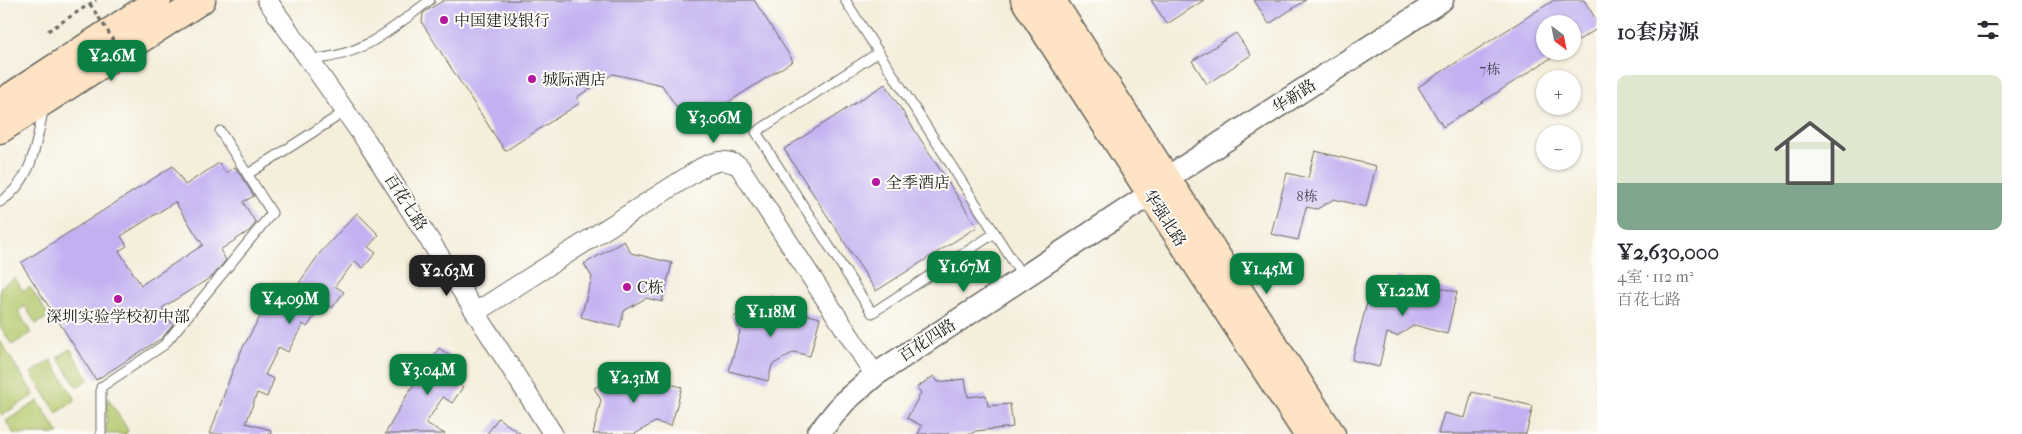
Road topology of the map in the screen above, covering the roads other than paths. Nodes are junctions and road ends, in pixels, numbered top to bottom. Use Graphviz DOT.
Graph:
graph roads {
  1 [pos="158,0"];
  2 [pos="202,0"];
  3 [pos="267,0"];
  4 [pos="430,0"];
  5 [pos="845,0"];
  6 [pos="1024,0"];
  7 [pos="1052,0"];
  8 [pos="1442,0"];
  9 [pos="142,7"];
  10 [pos="879,52"];
  11 [pos="310,59"];
  12 [pos="45,101"];
  13 [pos="0,103"];
  14 [pos="346,112"];
  15 [pos="0,130"];
  16 [pos="220,131"];
  17 [pos="248,174"];
  18 [pos="1158,186"];
  19 [pos="0,202"];
  20 [pos="995,233"];
  21 [pos="1023,277"];
  22 [pos="476,312"];
  23 [pos="874,375"];
  24 [pos="101,434"];
  25 [pos="553,434"];
  26 [pos="818,434"];
  27 [pos="1307,434"];
  28 [pos="1332,434"];
  1 -- 9 [label="main road"];
  2 -- 12 [label="main road"];
  3 -- 11 [label="street, 百花七路"];
  4 -- 11 [label="lane"];
  5 -- 10 [label="lane"];
  6 -- 18 [label="main road, 华强北路"];
  7 -- 18 [label="main road, 华强北路"];
  8 -- 18 [label="street, 华新路"];
  9 -- 13 [label="main road"];
  10 -- 20 [label="lane"];
  10 -- 20 [label="lane"];
  11 -- 14 [label="street, 百花七路"];
  12 -- 15 [label="main road"];
  12 -- 19 [label="lane"];
  14 -- 17 [label="lane"];
  14 -- 22 [label="street, 百花七路"];
  16 -- 17 [label="lane"];
  17 -- 24 [label="lane"];
  18 -- 21 [label="street, 百花四路"];
  18 -- 27 [label="main road, 华强北路"];
  18 -- 28 [label="main road, 华强北路"];
  20 -- 21 [label="lane"];
  21 -- 23 [label="street, 百花四路"];
  22 -- 23 [label="street"];
  22 -- 25 [label="street, 百花七路"];
  23 -- 26 [label="street, 百花四路"];
}
